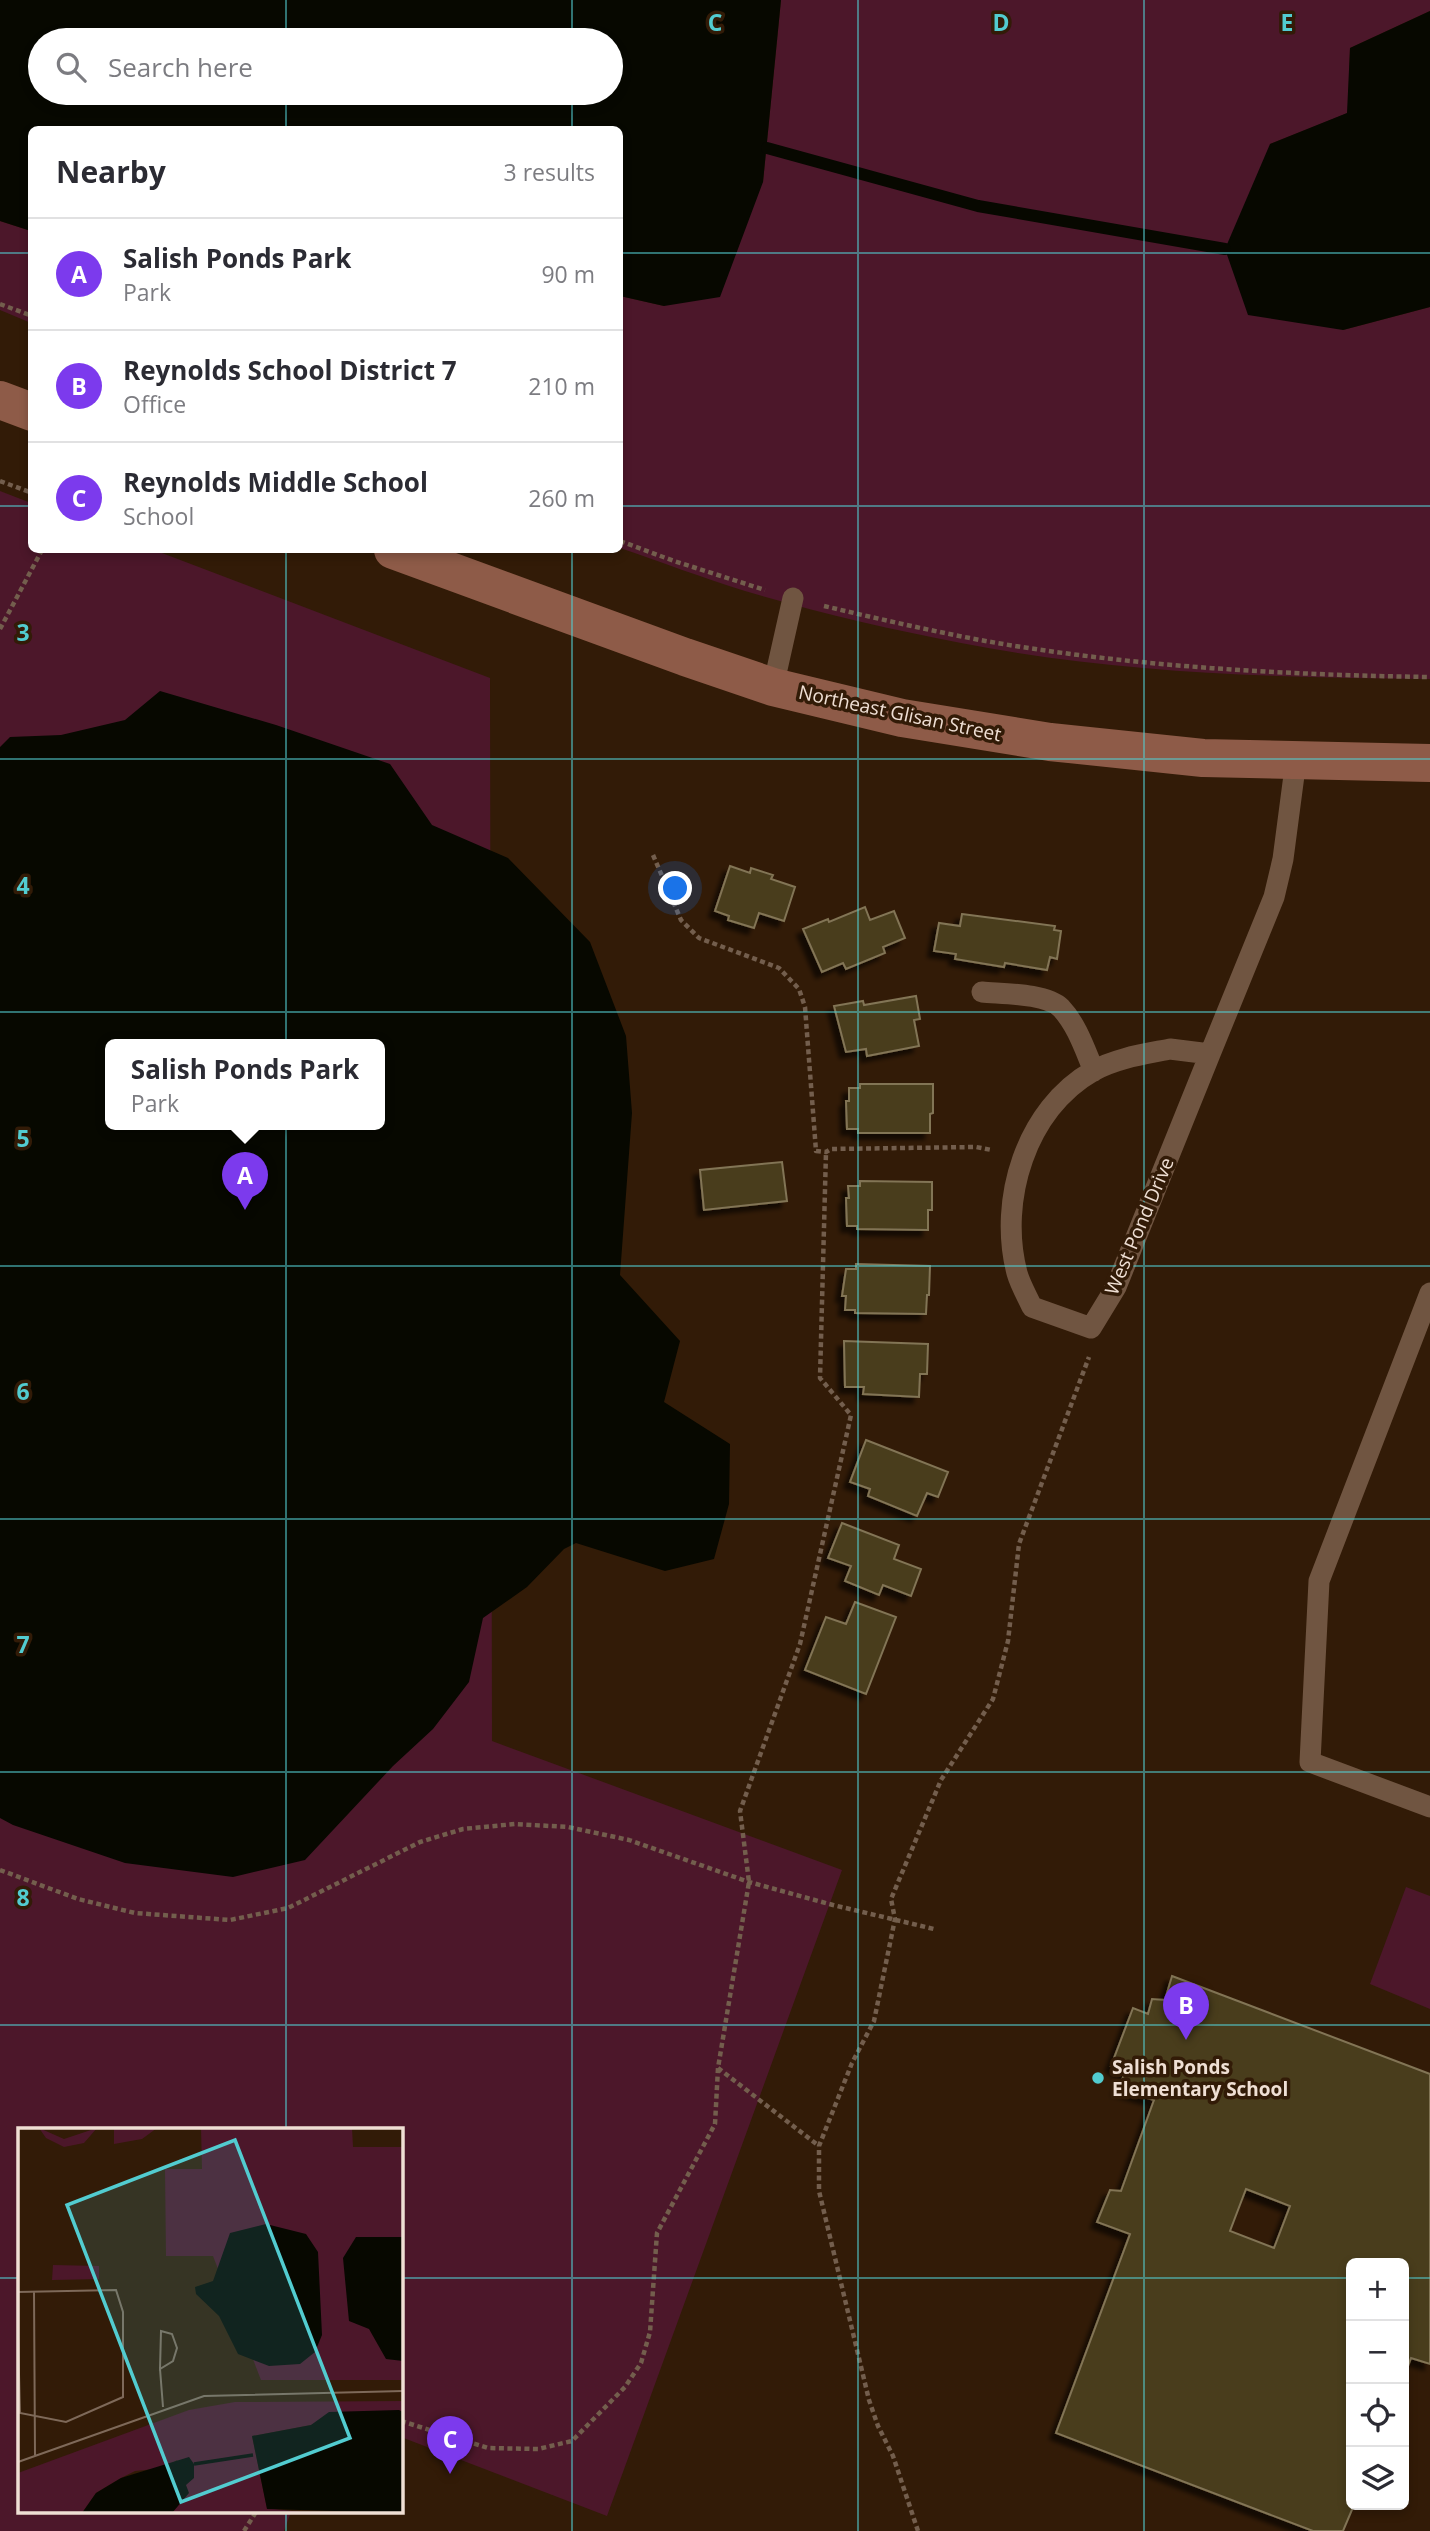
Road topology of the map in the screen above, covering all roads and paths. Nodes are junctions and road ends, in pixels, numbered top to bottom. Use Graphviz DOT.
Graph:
graph roads {
  1 [pos="0,304"];
  2 [pos="28,314"];
  3 [pos="0,400"];
  4 [pos="28,410"];
  5 [pos="0,481"];
  6 [pos="28,492"];
  7 [pos="623,542"];
  8 [pos="41,553"];
  9 [pos="401,553"];
  10 [pos="793,598"];
  11 [pos="0,629"];
  12 [pos="1430,677"];
  13 [pos="773,687"];
  14 [pos="1296,760"];
  15 [pos="1430,763"];
  16 [pos="653,855"];
  17 [pos="982,992"];
  18 [pos="1210,1054"];
  19 [pos="1094,1071"];
  20 [pos="826,1152"];
  21 [pos="1023,1157"];
  22 [pos="1430,1293"];
  23 [pos="1091,1328"];
  24 [pos="1430,1807"];
  25 [pos="0,1870"];
  26 [pos="749,1882"];
  27 [pos="895,1919"];
  28 [pos="934,1929"];
  29 [pos="718,2068"];
  30 [pos="819,2146"];
  31 [pos="402,2421"];
  32 [pos="255,2514"];
  33 [pos="244,2531"];
  34 [pos="918,2531"];
  1 -- 2 [label="path"];
  3 -- 4 [label="main road"];
  5 -- 6 [label="path"];
  7 -- 10 [label="path"];
  8 -- 11 [label="path"];
  9 -- 13 [label="main road, Northeast Glisan Street"];
  10 -- 12 [label="path"];
  10 -- 13 [label="lane"];
  13 -- 14 [label="main road, Northeast Glisan Street"];
  14 -- 15 [label="main road, Northeast Glisan Street"];
  14 -- 18 [label="lane, West Pond Drive"];
  16 -- 20 [label="path"];
  17 -- 19 [label="lane"];
  18 -- 19 [label="lane"];
  18 -- 23 [label="lane, West Pond Drive"];
  19 -- 21 [label="lane"];
  20 -- 21 [label="path"];
  20 -- 26 [label="path"];
  21 -- 23 [label="lane"];
  22 -- 24 [label="lane"];
  23 -- 27 [label="path"];
  25 -- 26 [label="path"];
  26 -- 27 [label="path"];
  26 -- 29 [label="path"];
  27 -- 28 [label="path"];
  27 -- 30 [label="path"];
  29 -- 30 [label="path"];
  29 -- 31 [label="path"];
  30 -- 34 [label="path"];
  32 -- 33 [label="path"];
}
